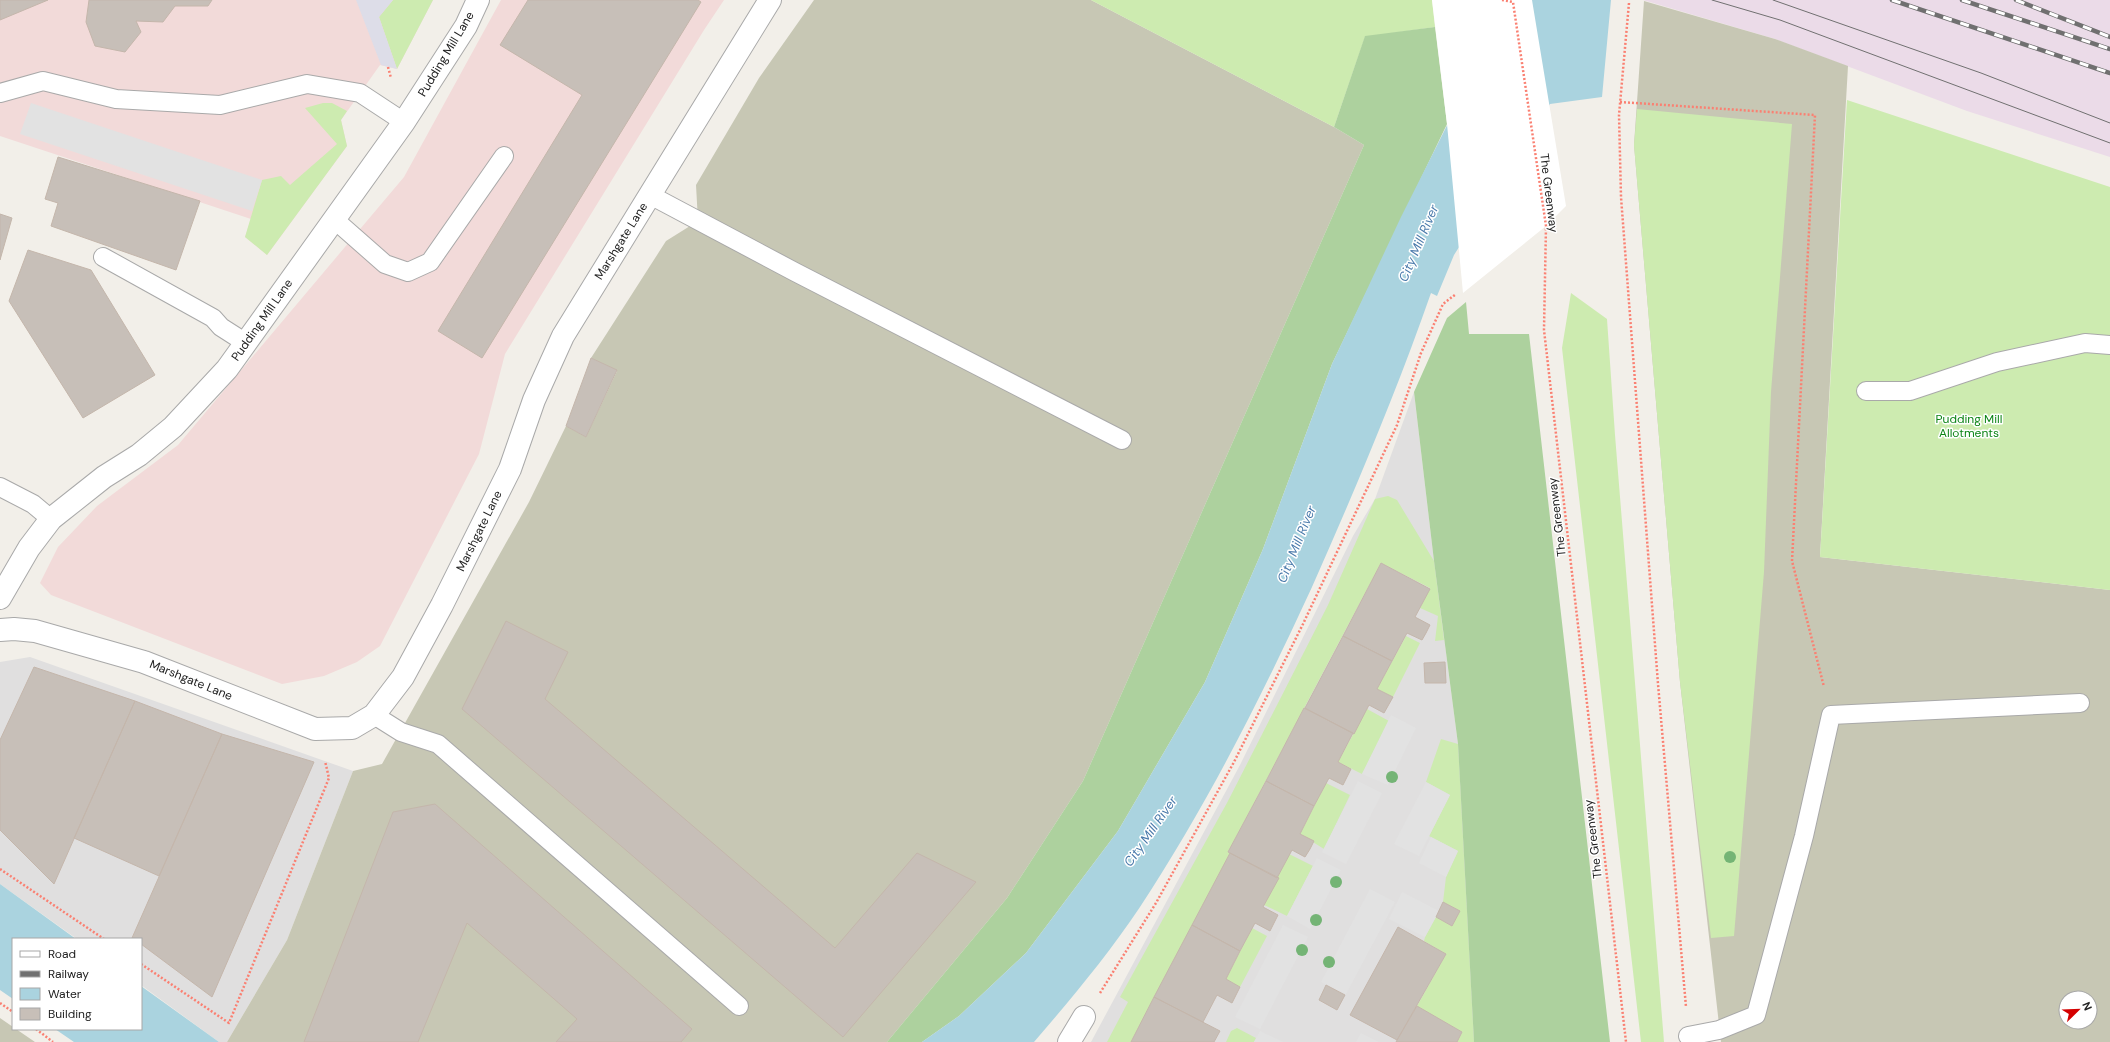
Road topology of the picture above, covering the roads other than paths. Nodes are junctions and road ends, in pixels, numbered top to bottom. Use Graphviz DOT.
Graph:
graph roads {
  1 [pos="478,0"];
  2 [pos="770,0"];
  3 [pos="0,93"];
  4 [pos="404,122"];
  5 [pos="504,156"];
  6 [pos="650,195"];
  7 [pos="335,220"];
  8 [pos="104,257"];
  9 [pos="246,343"];
  10 [pos="2110,345"];
  11 [pos="1866,391"];
  12 [pos="1122,440"];
  13 [pos="0,487"];
  14 [pos="51,519"];
  15 [pos="0,598"];
  16 [pos="0,630"];
  17 [pos="2080,703"];
  18 [pos="374,715"];
  19 [pos="739,1006"];
  20 [pos="1084,1017"];
  21 [pos="1688,1036"];
  22 [pos="1068,1042"];
  1 -- 4 [label="street, Pudding Mill Lane"];
  2 -- 6 [label="street, Marshgate Lane"];
  3 -- 4 [label="lane"];
  4 -- 7 [label="street, Pudding Mill Lane"];
  5 -- 7 [label="lane"];
  6 -- 12 [label="lane"];
  6 -- 18 [label="street, Marshgate Lane"];
  7 -- 9 [label="street, Pudding Mill Lane"];
  8 -- 9 [label="lane"];
  9 -- 14 [label="street, Pudding Mill Lane"];
  10 -- 11 [label="lane"];
  13 -- 14 [label="lane"];
  14 -- 15 [label="street, Pudding Mill Lane"];
  16 -- 18 [label="street, Marshgate Lane"];
  17 -- 21 [label="lane"];
  18 -- 19 [label="lane"];
  20 -- 22 [label="street"];
}
